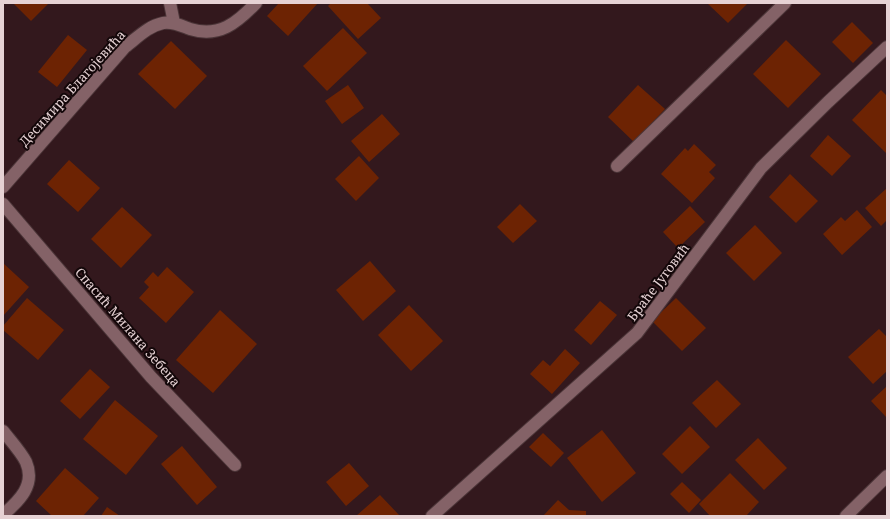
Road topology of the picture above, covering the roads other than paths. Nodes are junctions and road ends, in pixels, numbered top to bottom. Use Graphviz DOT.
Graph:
graph roads {
  1 [pos="170,3"];
  2 [pos="256,3"];
  3 [pos="785,3"];
  4 [pos="174,23"];
  5 [pos="887,47"];
  6 [pos="617,166"];
  7 [pos="3,187"];
  8 [pos="3,204"];
  9 [pos="3,431"];
  10 [pos="235,465"];
  11 [pos="887,476"];
  12 [pos="3,515"];
  13 [pos="432,516"];
  14 [pos="846,516"];
  1 -- 4 [label="street"];
  2 -- 4 [label="street, Десимира Благојевића"];
  3 -- 6 [label="street"];
  4 -- 7 [label="street, Десимира Благојевића"];
  5 -- 13 [label="street, Браће Југовић"];
  8 -- 10 [label="street, Спасић Милана Зебеца"];
  9 -- 12 [label="street"];
  11 -- 14 [label="street"];
}
